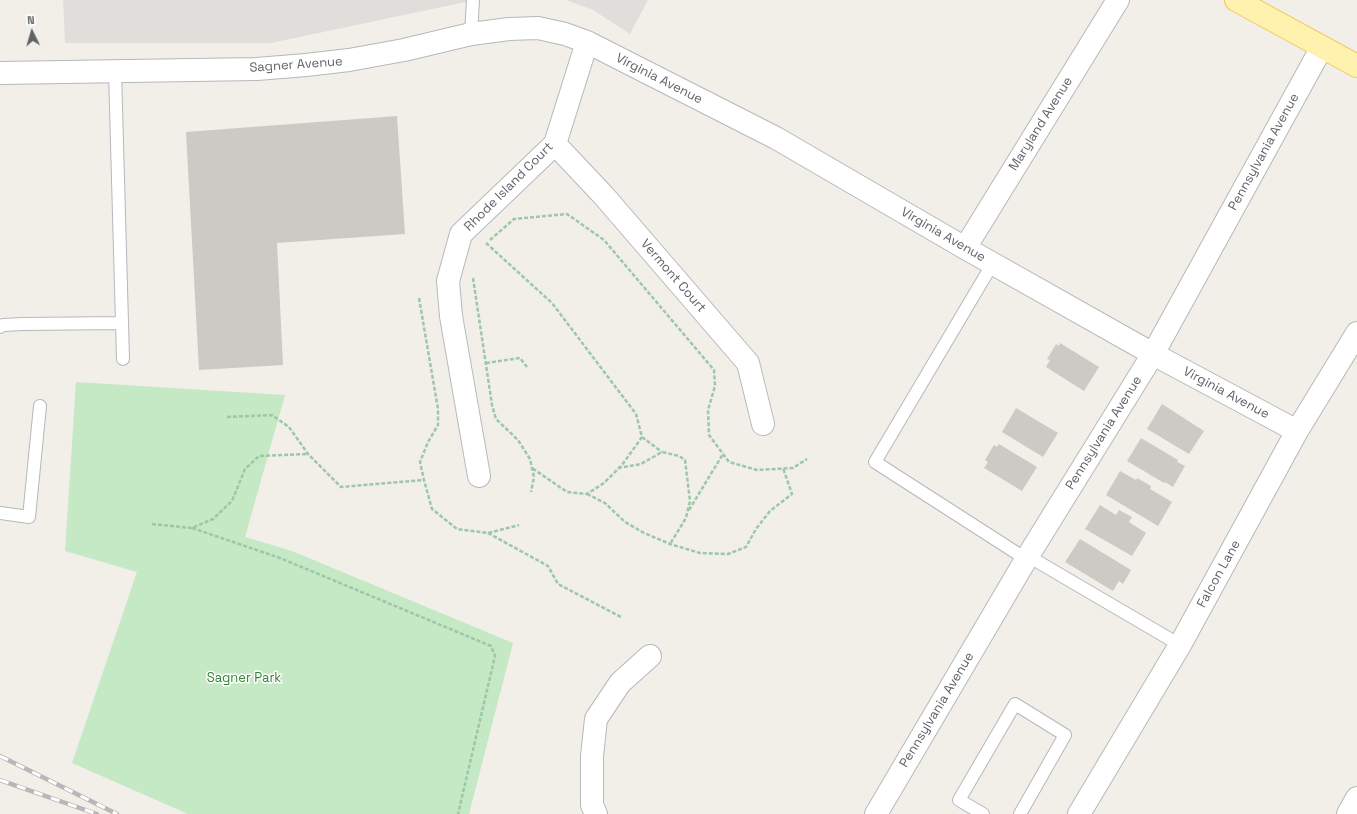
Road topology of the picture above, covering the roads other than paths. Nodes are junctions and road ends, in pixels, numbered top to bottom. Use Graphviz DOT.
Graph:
graph roads {
  1 [pos="472,0"];
  2 [pos="1118,0"];
  3 [pos="1236,0"];
  4 [pos="472,34"];
  5 [pos="587,42"];
  6 [pos="1322,47"];
  7 [pos="1357,66"];
  8 [pos="115,71"];
  9 [pos="0,73"];
  10 [pos="555,144"];
  11 [pos="965,248"];
  12 [pos="993,263"];
  13 [pos="122,323"];
  14 [pos="0,327"];
  15 [pos="1357,333"];
  16 [pos="1153,354"];
  17 [pos="123,359"];
  18 [pos="40,406"];
  19 [pos="763,424"];
  20 [pos="1297,431"];
  21 [pos="479,476"];
  22 [pos="0,513"];
  23 [pos="1027,558"];
  24 [pos="1180,645"];
  25 [pos="650,656"];
  26 [pos="1357,798"];
  27 [pos="596,814"];
  28 [pos="876,814"];
  29 [pos="983,814"];
  30 [pos="1020,814"];
  31 [pos="1079,814"];
  32 [pos="1348,814"];
  1 -- 4 [label="lane"];
  2 -- 11 [label="street, Maryland Avenue"];
  3 -- 6 [label="main road"];
  4 -- 5 [label="street, Sagner Avenue"];
  4 -- 8 [label="street, Sagner Avenue"];
  5 -- 10 [label="street, Rhode Island Court"];
  5 -- 11 [label="street, Virginia Avenue"];
  6 -- 7 [label="main road"];
  6 -- 16 [label="street, Pennsylvania Avenue"];
  8 -- 9 [label="street, Sagner Avenue"];
  8 -- 13 [label="lane"];
  10 -- 19 [label="street, Vermont Court"];
  10 -- 21 [label="street, Rhode Island Court"];
  11 -- 12 [label="street, Virginia Avenue"];
  12 -- 16 [label="street, Virginia Avenue"];
  12 -- 23 [label="lane"];
  13 -- 14 [label="lane"];
  13 -- 17 [label="lane"];
  15 -- 20 [label="street, Falcon Lane"];
  16 -- 20 [label="street, Virginia Avenue"];
  16 -- 23 [label="street, Pennsylvania Avenue"];
  18 -- 22 [label="lane"];
  20 -- 24 [label="street, Falcon Lane"];
  23 -- 24 [label="lane"];
  23 -- 28 [label="street, Pennsylvania Avenue"];
  24 -- 31 [label="street, Falcon Lane"];
  25 -- 27 [label="street"];
  26 -- 32 [label="street"];
  29 -- 30 [label="lane"];
}
